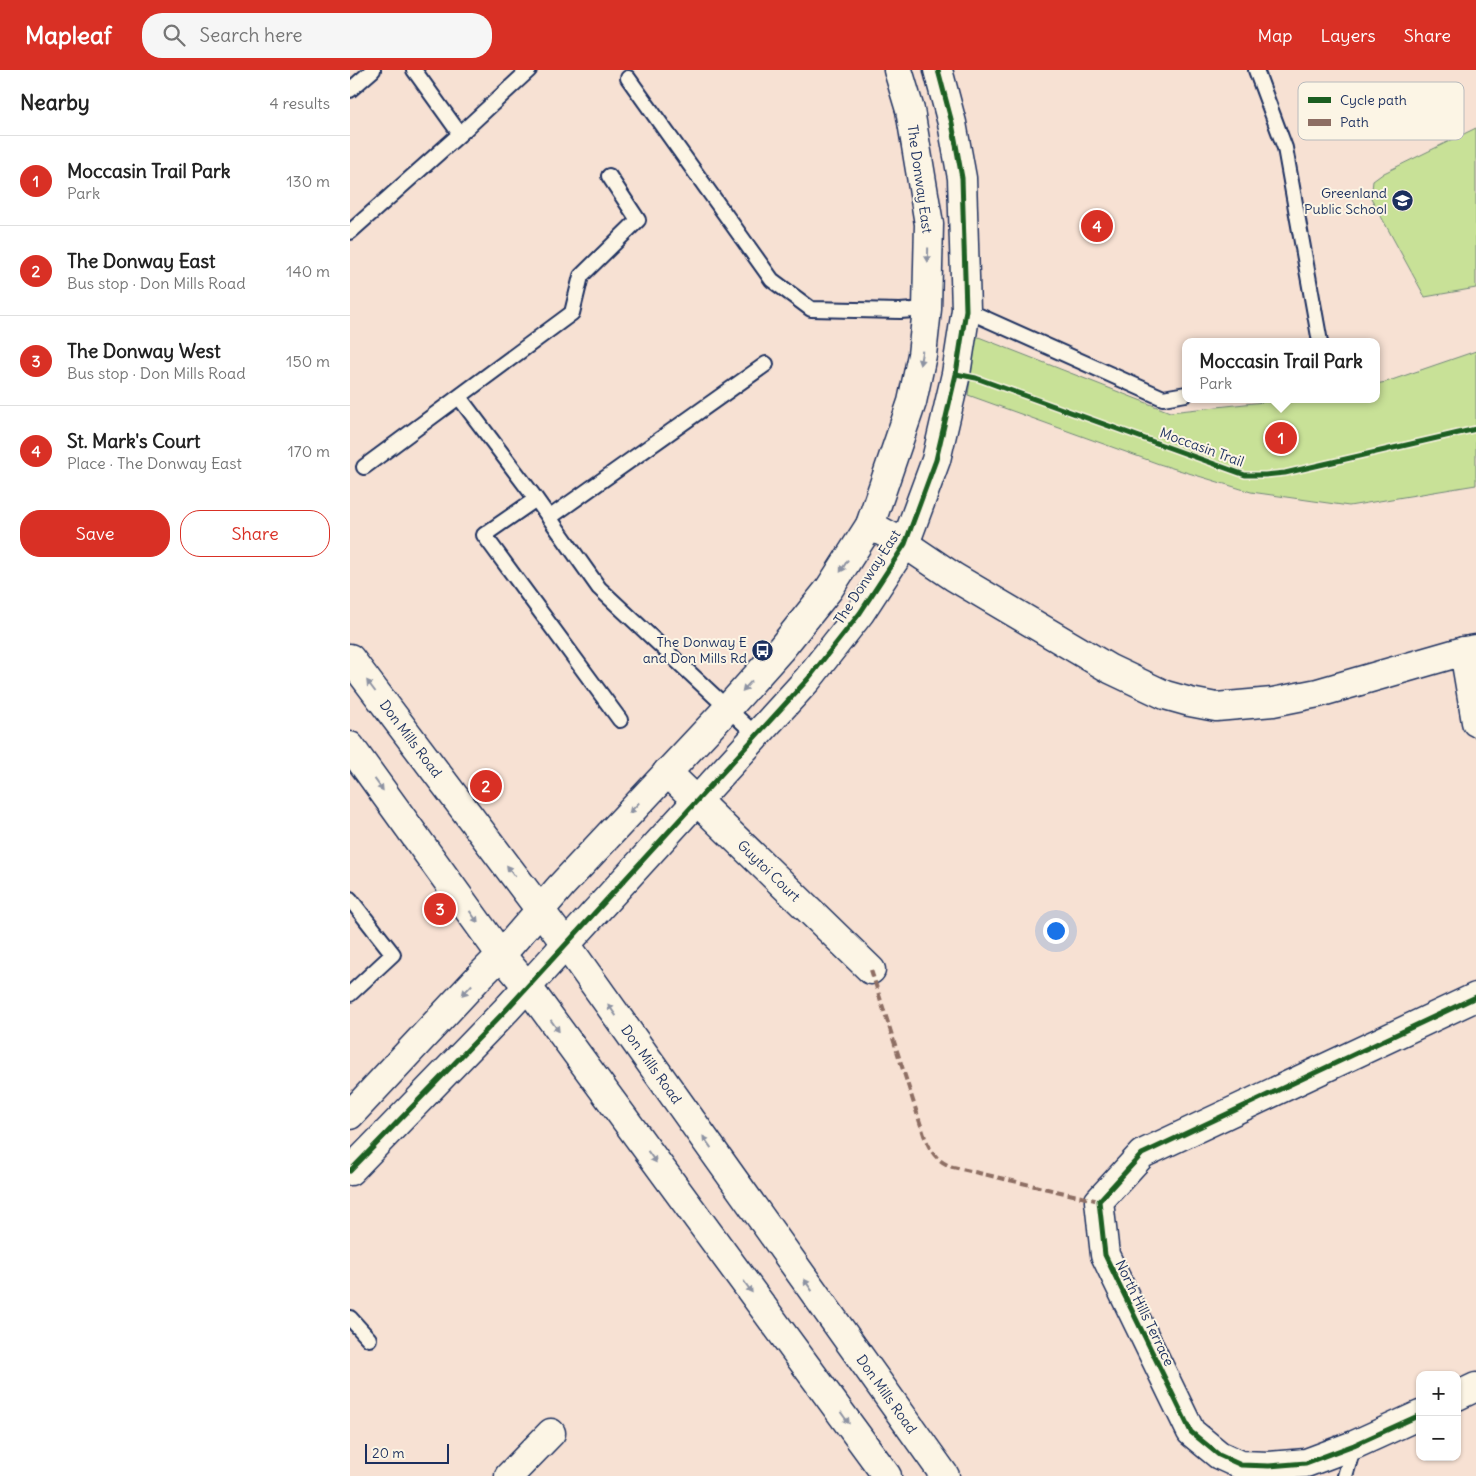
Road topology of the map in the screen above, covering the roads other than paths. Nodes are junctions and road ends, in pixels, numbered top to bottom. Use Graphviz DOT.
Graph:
graph roads {
  1 [pos="373,70"];
  2 [pos="414,70"];
  3 [pos="529,70"];
  4 [pos="898,70"];
  5 [pos="938,70"];
  6 [pos="1256,70"];
  7 [pos="628,78"];
  8 [pos="350,90"];
  9 [pos="460,134"];
  10 [pos="609,176"];
  11 [pos="350,232"];
  12 [pos="926,310"];
  13 [pos="966,310"];
  14 [pos="1319,338"];
  15 [pos="766,364"];
  16 [pos="1182,395"];
  17 [pos="459,397"];
  18 [pos="364,467"];
  19 [pos="536,499"];
  20 [pos="549,518"];
  21 [pos="870,525"];
  22 [pos="905,544"];
  23 [pos="1470,650"];
  24 [pos="350,658"];
  25 [pos="728,708"];
  26 [pos="620,720"];
  27 [pos="1476,722"];
  28 [pos="756,735"];
  29 [pos="350,746"];
  30 [pos="667,772"];
  31 [pos="696,800"];
  32 [pos="350,899"];
  33 [pos="540,910"];
  34 [pos="565,943"];
  35 [pos="501,955"];
  36 [pos="871,970"];
  37 [pos="526,986"];
  38 [pos="350,994"];
  39 [pos="1476,997"];
  40 [pos="350,1116"];
  41 [pos="350,1171"];
  42 [pos="350,1318"];
  43 [pos="369,1339"];
  44 [pos="1476,1387"];
  45 [pos="1461,1394"];
  46 [pos="1416,1416"];
  47 [pos="551,1433"];
  48 [pos="1354,1445"];
  49 [pos="1267,1471"];
  50 [pos="509,1476"];
  51 [pos="887,1476"];
  52 [pos="945,1476"];
  53 [pos="1345,1476"];
  1 -- 8 [label="lane"];
  2 -- 9 [label="lane"];
  3 -- 9 [label="lane"];
  4 -- 12 [label="street, The Donway East, one-way"];
  5 -- 13 [label="street, The Donway East"];
  6 -- 14 [label="lane"];
  7 -- 12 [label="lane"];
  9 -- 11 [label="lane"];
  10 -- 17 [label="lane"];
  12 -- 13 [label="street"];
  12 -- 21 [label="street, The Donway East, one-way"];
  13 -- 16 [label="lane"];
  13 -- 22 [label="street, The Donway East"];
  15 -- 20 [label="lane"];
  17 -- 18 [label="lane"];
  17 -- 19 [label="lane"];
  19 -- 20 [label="lane"];
  19 -- 26 [label="lane"];
  20 -- 25 [label="lane"];
  21 -- 22 [label="street"];
  21 -- 25 [label="street, The Donway East, one-way"];
  22 -- 23 [label="street"];
  22 -- 28 [label="street, The Donway East"];
  23 -- 27 [label="street"];
  33 -- 24 [label="street, Don Mills Road, one-way"];
  25 -- 28 [label="lane"];
  25 -- 30 [label="street, The Donway East"];
  28 -- 31 [label="street, The Donway East"];
  29 -- 35 [label="street, one-way"];
  30 -- 31 [label="street, Guytoi Court"];
  30 -- 33 [label="street, The Donway East, one-way"];
  31 -- 34 [label="street, The Donway East"];
  31 -- 36 [label="street, Guytoi Court"];
  32 -- 38 [label="lane"];
  33 -- 34 [label="street, Don Mills Road"];
  33 -- 35 [label="street, The Donway East"];
  34 -- 37 [label="street, The Donway East"];
  52 -- 34 [label="street, Don Mills Road, one-way"];
  35 -- 37 [label="street"];
  35 -- 40 [label="street, The Donway East, one-way"];
  37 -- 41 [label="street, The Donway East"];
  37 -- 51 [label="street, one-way"];
  39 -- 49 [label="street, North Hills Terrace"];
  42 -- 43 [label="lane"];
  44 -- 45 [label="street"];
  46 -- 48 [label="street, North Hills Terrace"];
  47 -- 50 [label="street"];
  48 -- 49 [label="street, North Hills Terrace"];
  48 -- 53 [label="lane"];
}
